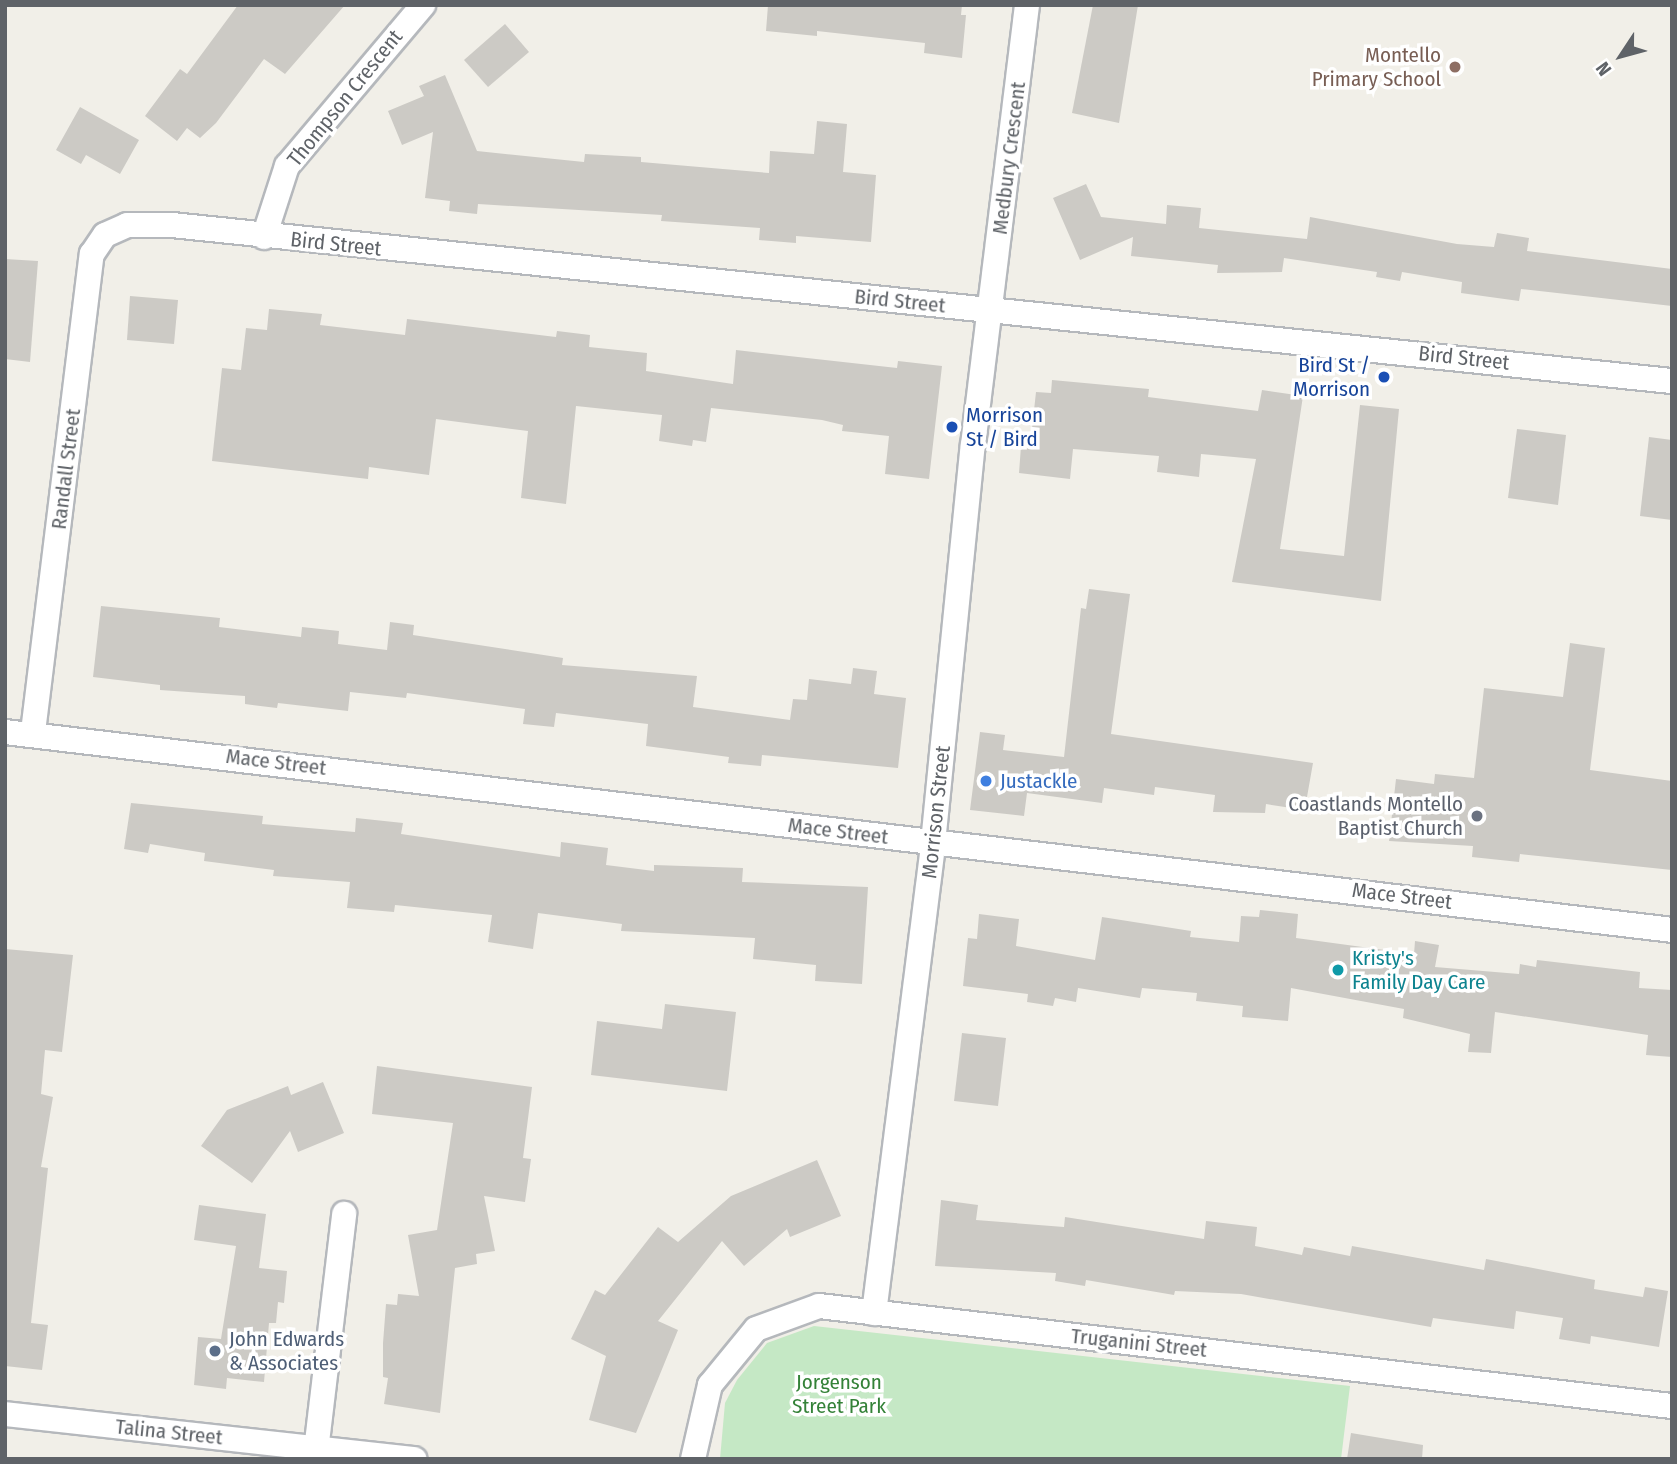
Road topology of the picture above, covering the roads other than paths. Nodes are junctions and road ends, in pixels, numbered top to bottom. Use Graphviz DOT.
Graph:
graph roads {
  1 [pos="423,5"];
  2 [pos="1027,5"];
  3 [pos="127,225"];
  4 [pos="264,237"];
  5 [pos="991,311"];
  6 [pos="1672,381"];
  7 [pos="5,732"];
  8 [pos="33,732"];
  9 [pos="933,843"];
  10 [pos="1672,930"];
  11 [pos="344,1214"];
  12 [pos="874,1313"];
  13 [pos="1672,1406"];
  14 [pos="5,1414"];
  15 [pos="316,1453"];
  16 [pos="415,1459"];
  17 [pos="693,1459"];
  1 -- 4 [label="street, Thompson Crescent"];
  2 -- 5 [label="street, Medbury Crescent"];
  3 -- 4 [label="street, Bird Street"];
  3 -- 8 [label="street, Randall Street"];
  4 -- 5 [label="street, Bird Street"];
  5 -- 6 [label="street, Bird Street"];
  5 -- 9 [label="street, Morrison Street"];
  7 -- 8 [label="street, Mace Street"];
  8 -- 9 [label="street, Mace Street"];
  9 -- 10 [label="street, Mace Street"];
  9 -- 12 [label="street, Morrison Street"];
  11 -- 15 [label="street"];
  12 -- 13 [label="street, Truganini Street"];
  12 -- 17 [label="street, Truganini Street"];
  14 -- 15 [label="street, Talina Street"];
  15 -- 16 [label="street, Talina Street"];
}
